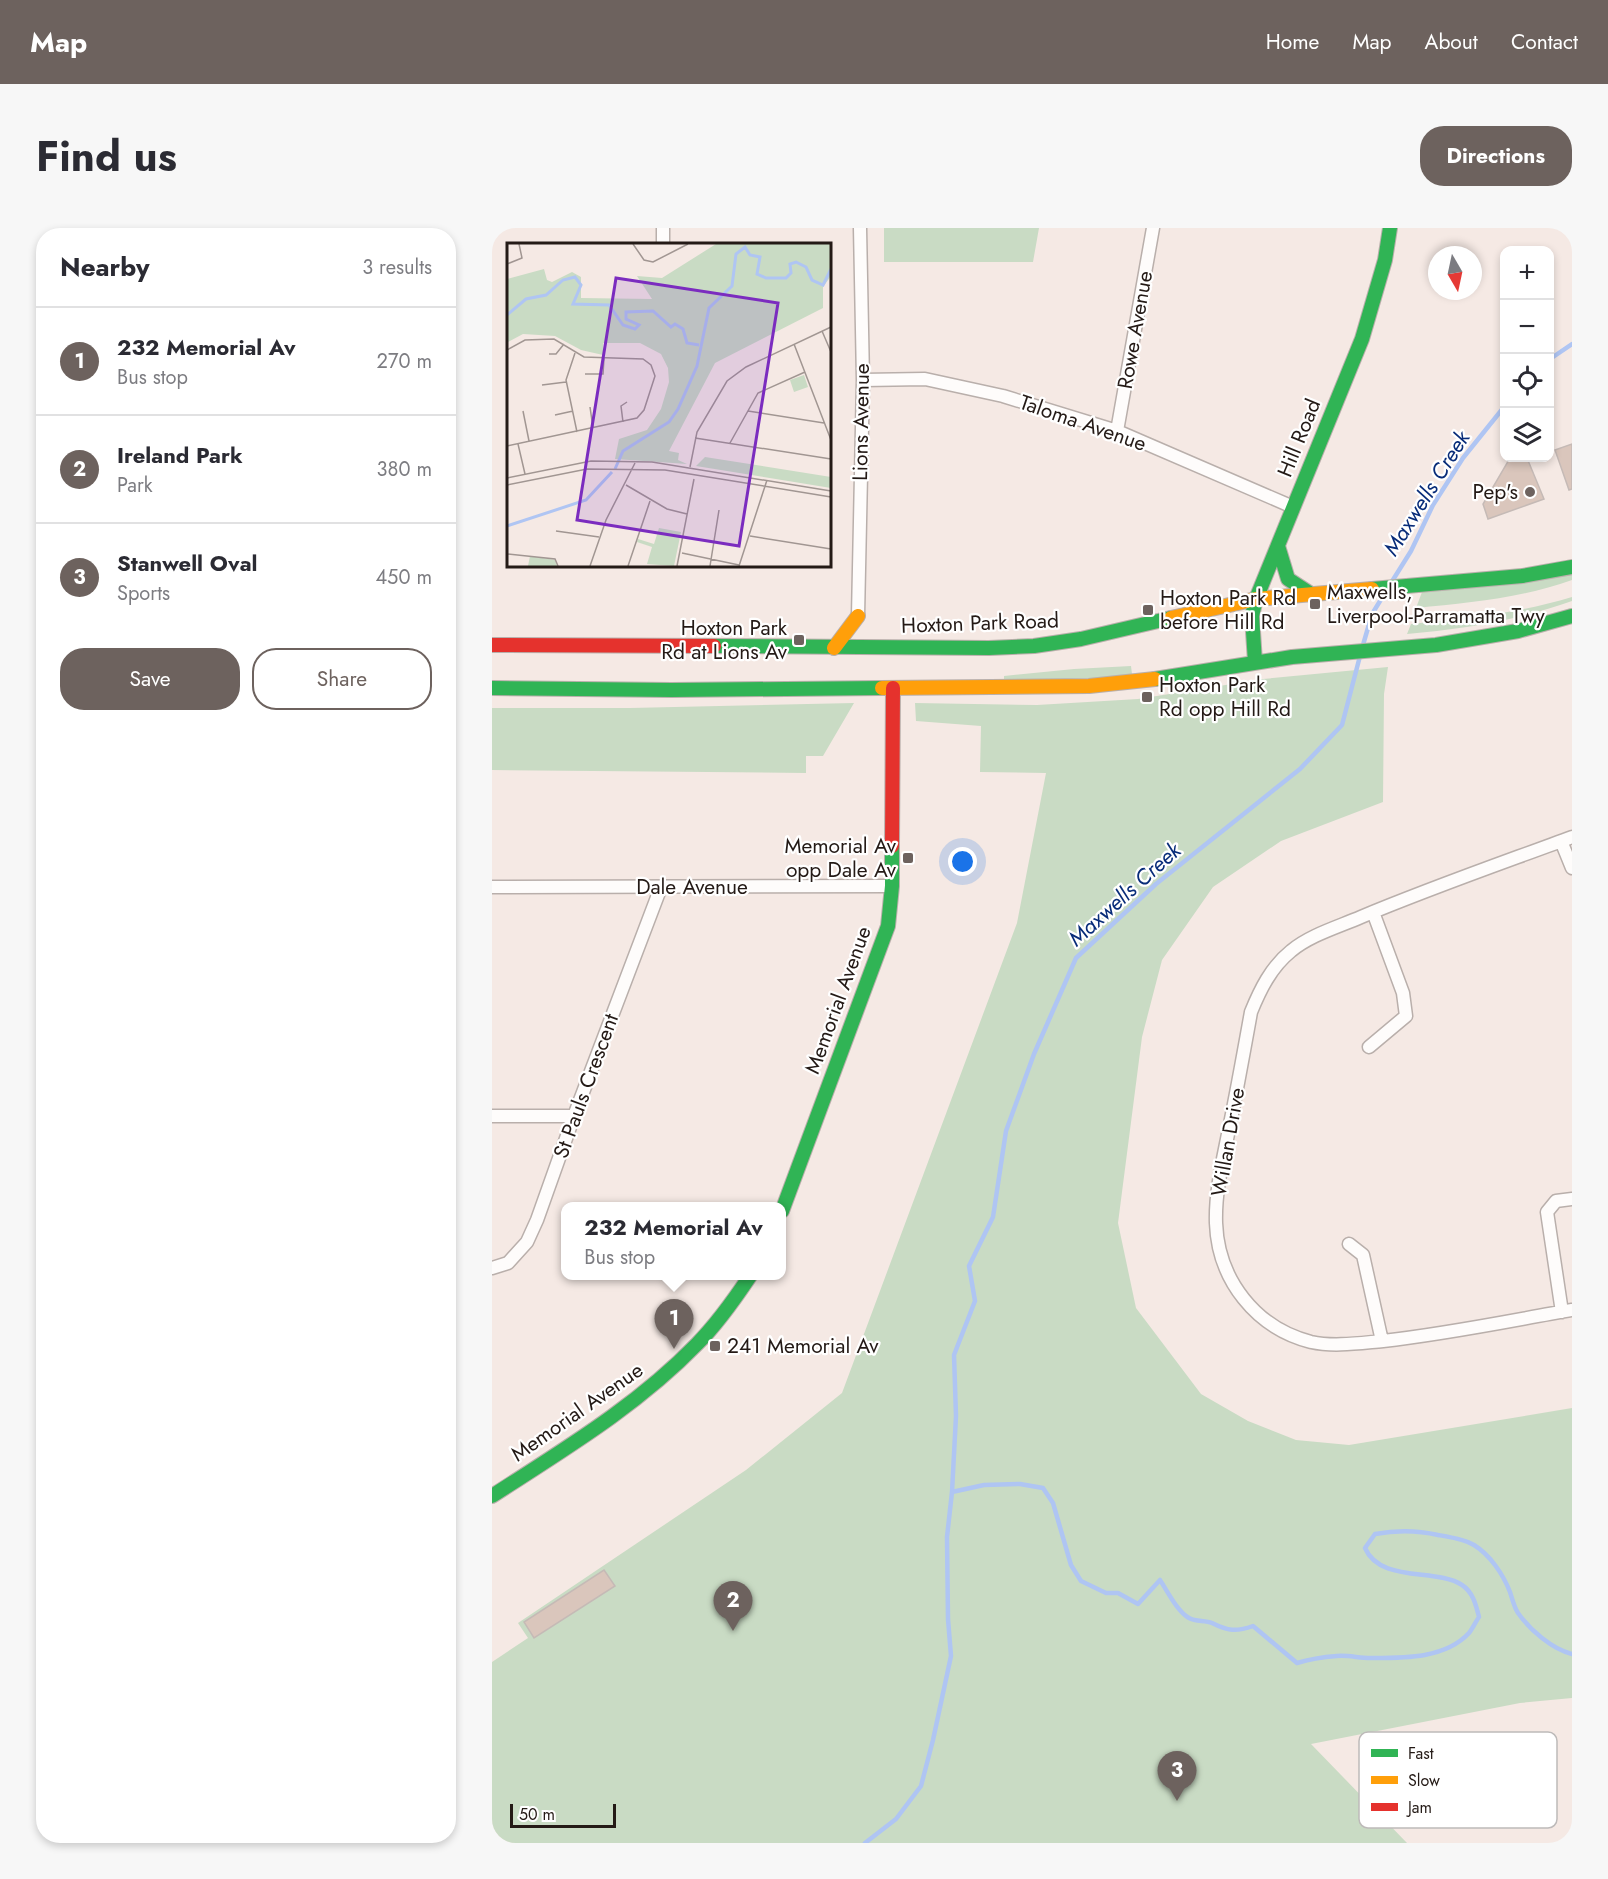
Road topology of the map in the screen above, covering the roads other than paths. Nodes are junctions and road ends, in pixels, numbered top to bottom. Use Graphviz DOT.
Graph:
graph roads {
  1 [pos="860,228"];
  2 [pos="1153,228"];
  3 [pos="1390,228"];
  4 [pos="863,380"];
  5 [pos="1117,431"];
  6 [pos="1293,507"];
  7 [pos="1278,546"];
  8 [pos="1572,567"];
  9 [pos="1311,594"];
  10 [pos="1256,599"];
  11 [pos="858,616"];
  12 [pos="1572,616"];
  13 [pos="492,645"];
  14 [pos="834,648"];
  15 [pos="1255,662"];
  16 [pos="893,687"];
  17 [pos="492,688"];
  18 [pos="1567,839"];
  19 [pos="1572,868"];
  20 [pos="892,886"];
  21 [pos="492,887"];
  22 [pos="661,887"];
  23 [pos="1373,912"];
  24 [pos="1369,1047"];
  25 [pos="492,1116"];
  26 [pos="573,1116"];
  27 [pos="1572,1199"];
  28 [pos="785,1202"];
  29 [pos="1349,1245"];
  30 [pos="492,1268"];
  31 [pos="746,1280"];
  32 [pos="1567,1311"];
  33 [pos="1383,1341"];
  34 [pos="492,1496"];
  1 -- 4 [label="street, Lions Avenue"];
  2 -- 5 [label="street, Rowe Avenue"];
  3 -- 6 [label="main road, Hill Road"];
  4 -- 5 [label="street, Taloma Avenue"];
  4 -- 11 [label="street, Lions Avenue"];
  5 -- 6 [label="street, Taloma Avenue"];
  6 -- 7 [label="main road, Hill Road"];
  7 -- 9 [label="main road"];
  7 -- 10 [label="main road, Hill Road"];
  8 -- 9 [label="main road, Hoxton Park Road"];
  9 -- 10 [label="main road, Hoxton Park Road"];
  10 -- 14 [label="main road, Hoxton Park Road"];
  10 -- 15 [label="main road, Hill Road"];
  11 -- 14 [label="main road"];
  12 -- 15 [label="main road"];
  13 -- 14 [label="main road, Hoxton Park Road"];
  15 -- 16 [label="main road"];
  16 -- 17 [label="main road"];
  16 -- 20 [label="main road, Memorial Avenue"];
  18 -- 19 [label="street"];
  18 -- 23 [label="street, Willan Drive"];
  20 -- 22 [label="street, Dale Avenue"];
  20 -- 28 [label="main road, Memorial Avenue"];
  21 -- 22 [label="street, Dale Avenue"];
  22 -- 26 [label="street, St Pauls Crescent"];
  23 -- 24 [label="street"];
  23 -- 33 [label="street, Willan Drive"];
  25 -- 26 [label="street"];
  26 -- 30 [label="street, St Pauls Crescent"];
  27 -- 32 [label="street"];
  29 -- 33 [label="street"];
  31 -- 34 [label="main road, Memorial Avenue"];
  32 -- 33 [label="street, Willan Drive"];
}
